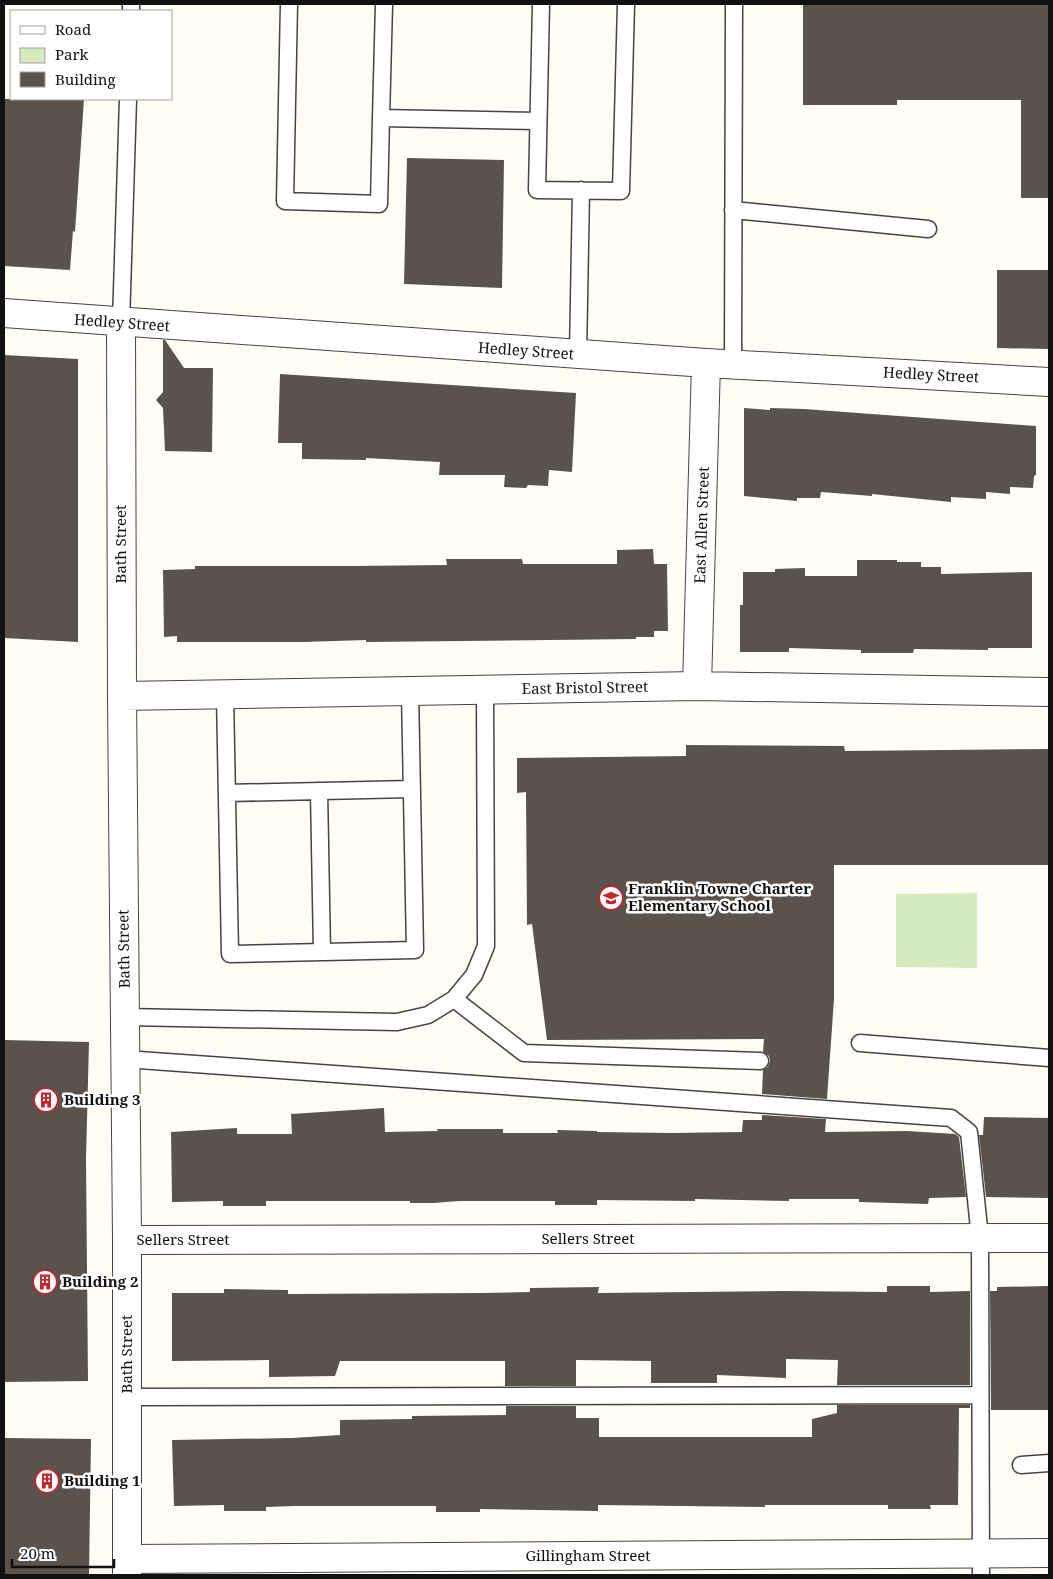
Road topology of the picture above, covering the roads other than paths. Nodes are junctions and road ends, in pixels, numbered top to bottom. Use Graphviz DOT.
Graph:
graph roads {
  1 [pos="289,4"];
  2 [pos="384,4"];
  3 [pos="541,4"];
  4 [pos="626,4"];
  5 [pos="734,4"];
  6 [pos="128,100"];
  7 [pos="381,118"];
  8 [pos="538,121"];
  9 [pos="582,190"];
  10 [pos="733,210"];
  11 [pos="928,229"];
  12 [pos="4,314"];
  13 [pos="121,323"];
  14 [pos="578,354"];
  15 [pos="706,363"];
  16 [pos="733,364"];
  17 [pos="1049,382"];
  18 [pos="697,686"];
  19 [pos="485,690"];
  20 [pos="410,692"];
  21 [pos="1049,692"];
  22 [pos="225,695"];
  23 [pos="122,696"];
  24 [pos="412,789"];
  25 [pos="319,791"];
  26 [pos="227,793"];
  27 [pos="322,952"];
  28 [pos="454,999"];
  29 [pos="124,1017"];
  30 [pos="860,1043"];
  31 [pos="1049,1058"];
  32 [pos="125,1059"];
  33 [pos="760,1061"];
  34 [pos="980,1238"];
  35 [pos="1049,1238"];
  36 [pos="127,1240"];
  37 [pos="980,1395"];
  38 [pos="127,1397"];
  39 [pos="1049,1463"];
  40 [pos="1021,1464"];
  41 [pos="1049,1553"];
  42 [pos="981,1564"];
  43 [pos="127,1567"];
  1 -- 7 [label="lane"];
  2 -- 7 [label="lane"];
  3 -- 8 [label="lane"];
  4 -- 9 [label="lane"];
  5 -- 10 [label="lane"];
  6 -- 13 [label="lane"];
  7 -- 8 [label="lane"];
  8 -- 9 [label="lane"];
  9 -- 14 [label="lane"];
  10 -- 11 [label="lane"];
  10 -- 16 [label="lane"];
  12 -- 13 [label="street, Hedley Street"];
  13 -- 14 [label="street, Hedley Street"];
  13 -- 23 [label="street, Bath Street"];
  14 -- 15 [label="street, Hedley Street"];
  15 -- 16 [label="street, Hedley Street"];
  15 -- 18 [label="street, East Allen Street"];
  16 -- 17 [label="street, Hedley Street"];
  18 -- 19 [label="street, East Bristol Street"];
  18 -- 21 [label="street, East Bristol Street"];
  19 -- 20 [label="street, East Bristol Street"];
  19 -- 28 [label="lane"];
  20 -- 22 [label="street, East Bristol Street"];
  20 -- 24 [label="lane"];
  22 -- 23 [label="street, East Bristol Street"];
  22 -- 26 [label="lane"];
  23 -- 29 [label="street, Bath Street"];
  24 -- 25 [label="lane"];
  24 -- 27 [label="lane"];
  25 -- 26 [label="lane"];
  25 -- 27 [label="lane"];
  26 -- 27 [label="lane"];
  28 -- 29 [label="lane"];
  28 -- 33 [label="lane"];
  29 -- 32 [label="street, Bath Street"];
  30 -- 31 [label="lane"];
  32 -- 34 [label="lane"];
  32 -- 36 [label="street, Bath Street"];
  34 -- 35 [label="street, Sellers Street"];
  34 -- 36 [label="street, Sellers Street"];
  34 -- 37 [label="lane"];
  36 -- 38 [label="street, Bath Street"];
  37 -- 38 [label="lane"];
  37 -- 42 [label="lane"];
  38 -- 43 [label="street, Bath Street"];
  39 -- 40 [label="lane"];
  41 -- 42 [label="street, Gillingham Street"];
  42 -- 43 [label="street, Gillingham Street"];
}
